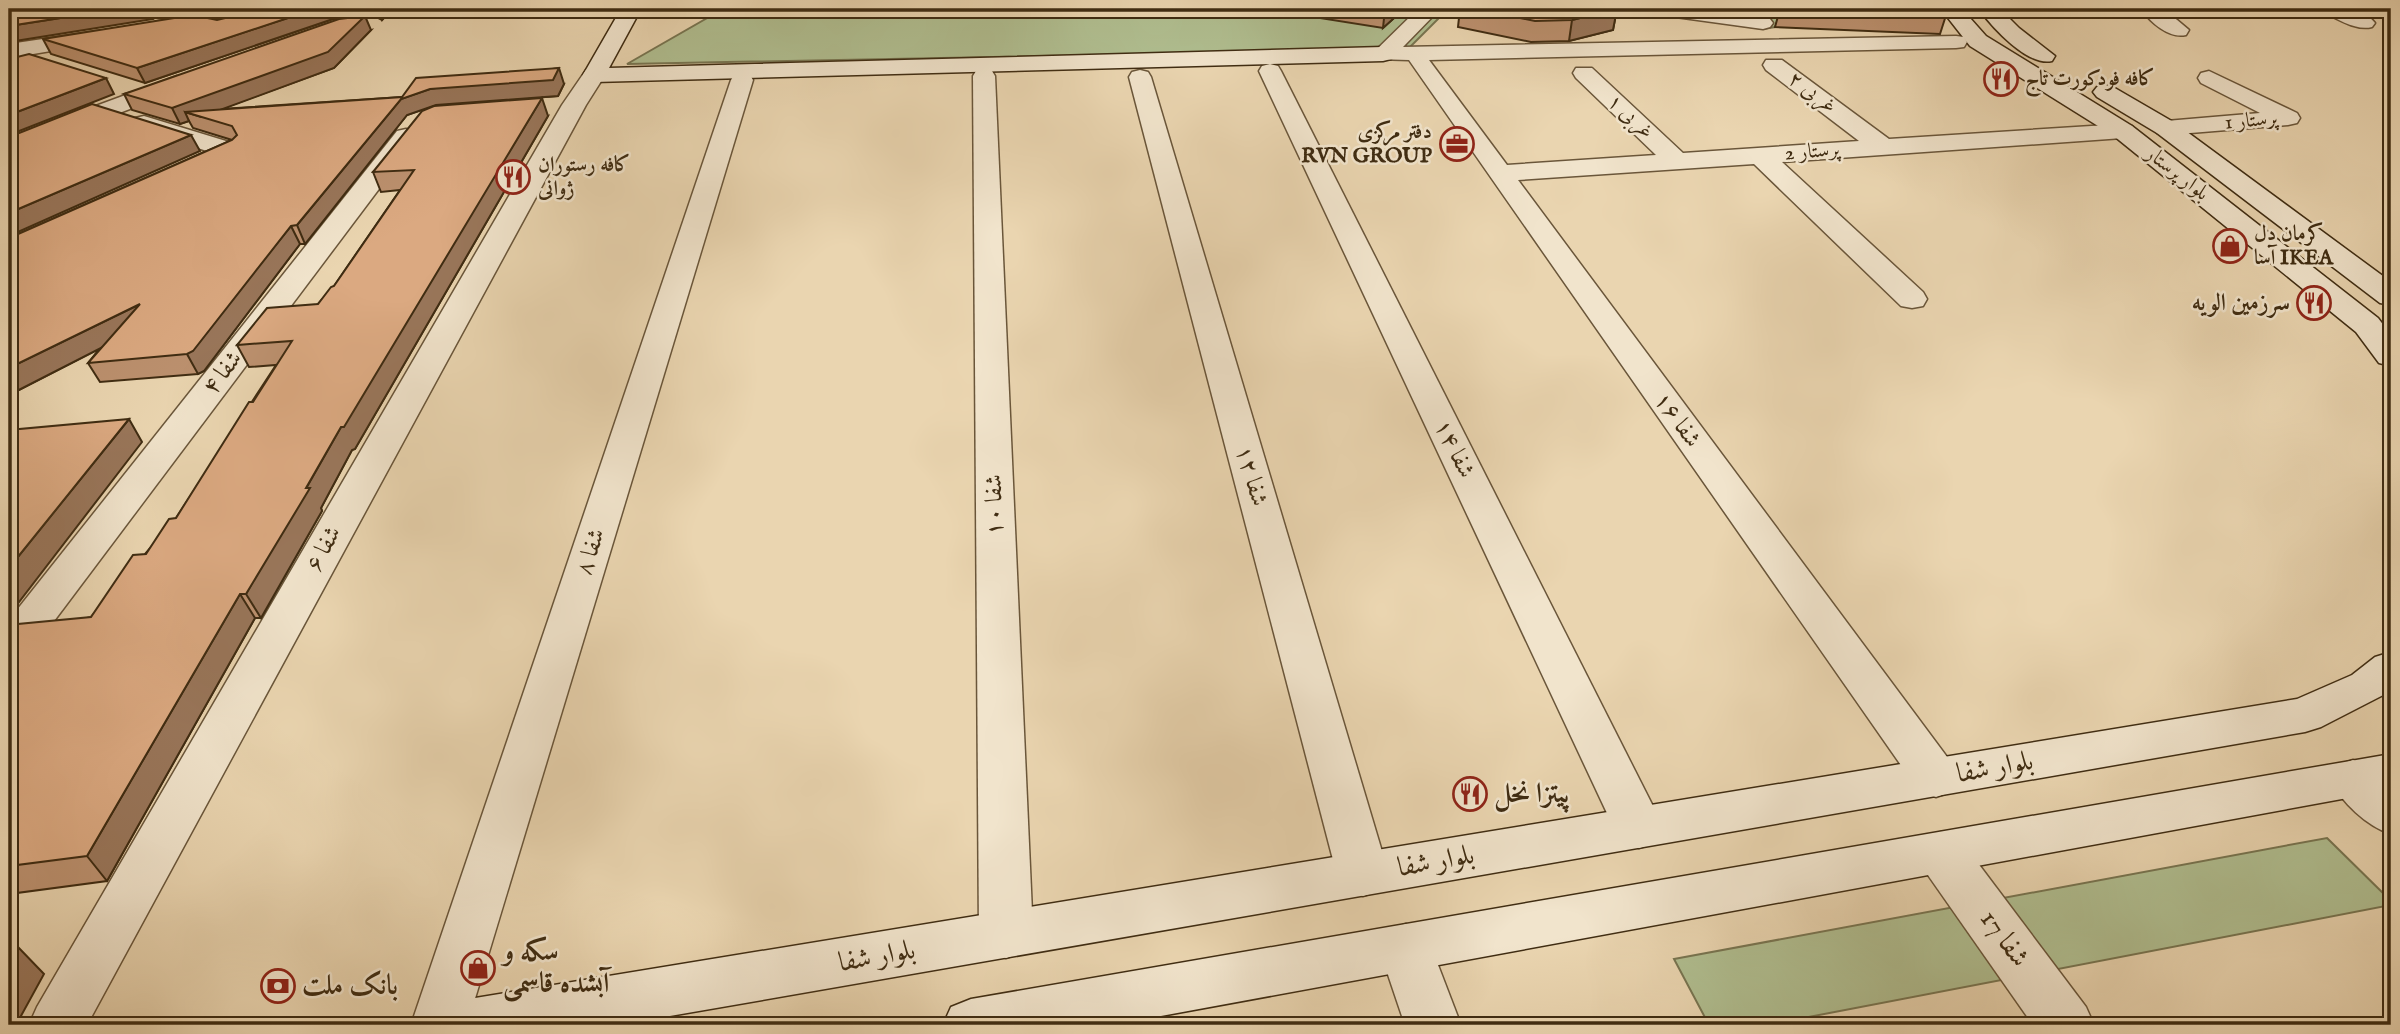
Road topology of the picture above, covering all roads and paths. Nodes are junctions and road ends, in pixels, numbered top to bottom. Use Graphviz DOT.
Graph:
graph roads {
  1 [pos="273,9"];
  2 [pos="631,9"];
  3 [pos="1430,9"];
  4 [pos="1661,9"];
  5 [pos="1951,9"];
  6 [pos="1989,9"];
  7 [pos="2151,9"];
  8 [pos="2332,9"];
  9 [pos="1763,23"];
  10 [pos="2365,23"];
  11 [pos="141,30"];
  12 [pos="2178,30"];
  13 [pos="114,34"];
  14 [pos="1956,42"];
  15 [pos="9,51"];
  16 [pos="1383,54"];
  17 [pos="1419,62"];
  18 [pos="53,64"];
  19 [pos="1774,65"];
  20 [pos="9,68"];
  21 [pos="1270,71"];
  22 [pos="1584,73"];
  23 [pos="197,76"];
  24 [pos="984,76"];
  25 [pos="1140,77"];
  26 [pos="2209,78"];
  27 [pos="742,80"];
  28 [pos="119,86"];
  29 [pos="584,90"];
  30 [pos="145,94"];
  31 [pos="533,108"];
  32 [pos="100,110"];
  33 [pos="423,117"];
  34 [pos="2166,128"];
  35 [pos="2123,131"];
  36 [pos="9,147"];
  37 [pos="1883,148"];
  38 [pos="1761,156"];
  39 [pos="1677,161"];
  40 [pos="1501,173"];
  41 [pos="175,176"];
  42 [pos="2391,296"];
  43 [pos="1912,299"];
  44 [pos="2391,356"];
  45 [pos="9,650"];
  46 [pos="2391,668"];
  47 [pos="2372,775"];
  48 [pos="1936,778"];
  49 [pos="2391,814"];
  50 [pos="1639,828"];
  51 [pos="1941,853"];
  52 [pos="1363,875"];
  53 [pos="1006,935"];
  54 [pos="1406,947"];
  55 [pos="57,1025"];
  56 [pos="439,1025"];
  57 [pos="469,1025"];
  58 [pos="971,1025"];
  59 [pos="1433,1025"];
  60 [pos="2066,1025"];
  1 -- 11 [label="street"];
  2 -- 29 [label="street, شفا ۶"];
  3 -- 16 [label="street"];
  4 -- 9 [label="street"];
  5 -- 35 [label="street, بلوار پرستار"];
  6 -- 34 [label="street, بلوار پرستار"];
  7 -- 12 [label="street"];
  8 -- 10 [label="street"];
  13 -- 15 [label="street"];
  14 -- 16 [label="street"];
  16 -- 29 [label="street"];
  17 -- 40 [label="street, شفا ۱۶"];
  18 -- 20 [label="street"];
  19 -- 37 [label="street, ۲ غربی"];
  21 -- 50 [label="street, شفا ۱۴"];
  22 -- 39 [label="street, ۱ غربی"];
  23 -- 30 [label="street"];
  24 -- 53 [label="street, شفا ۱۰"];
  25 -- 52 [label="street, شفا ۱۲"];
  26 -- 34 [label="street, پرستار 1"];
  27 -- 56 [label="street, شفا ۸"];
  28 -- 30 [label="street"];
  29 -- 31 [label="street"];
  29 -- 55 [label="street, شفا ۶"];
  30 -- 32 [label="street"];
  32 -- 36 [label="street"];
  32 -- 41 [label="street"];
  33 -- 45 [label="street, شفا ۴"];
  34 -- 42 [label="street, بلوار پرستار"];
  35 -- 37 [label="street, پرستار 2"];
  35 -- 44 [label="street, بلوار پرستار"];
  37 -- 38 [label="street, پرستار 2"];
  38 -- 39 [label="street, پرستار 2"];
  38 -- 43 [label="street"];
  39 -- 40 [label="street, پرستار 2"];
  40 -- 48 [label="street, شفا ۱۶"];
  46 -- 48 [label="street, بلوار شفا"];
  47 -- 49 [label="street"];
  47 -- 51 [label="street"];
  48 -- 50 [label="street, بلوار شفا"];
  50 -- 52 [label="street, بلوار شفا"];
  51 -- 54 [label="street"];
  51 -- 60 [label="street, شفا 17"];
  52 -- 53 [label="street, بلوار شفا"];
  53 -- 57 [label="street, بلوار شفا"];
  54 -- 58 [label="street"];
  54 -- 59 [label="street"];
}
